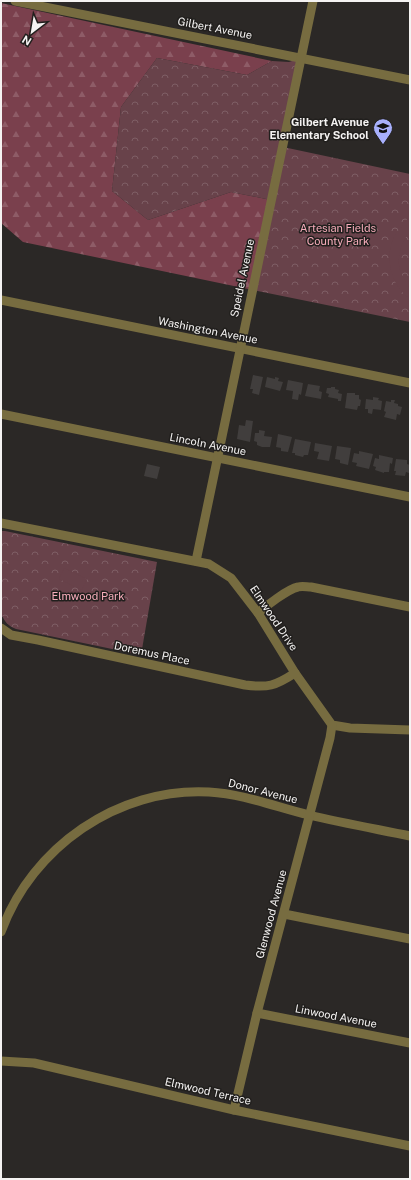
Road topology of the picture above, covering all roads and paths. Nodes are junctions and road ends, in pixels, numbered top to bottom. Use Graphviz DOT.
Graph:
graph roads {
  1 [pos="15,1"];
  2 [pos="313,1"];
  3 [pos="302,58"];
  4 [pos="410,80"];
  5 [pos="1,300"];
  6 [pos="240,348"];
  7 [pos="410,383"];
  8 [pos="1,414"];
  9 [pos="218,458"];
  10 [pos="410,497"];
  11 [pos="1,523"];
  12 [pos="196,561"];
  13 [pos="410,607"];
  14 [pos="258,613"];
  15 [pos="1,630"];
  16 [pos="295,673"];
  17 [pos="332,725"];
  18 [pos="410,730"];
  19 [pos="309,815"];
  20 [pos="410,836"];
  21 [pos="284,914"];
  22 [pos="1,932"];
  23 [pos="410,939"];
  24 [pos="257,1013"];
  25 [pos="410,1042"];
  26 [pos="1,1061"];
  27 [pos="234,1110"];
  28 [pos="410,1146"];
  1 -- 3 [label="street, Gilbert Avenue"];
  2 -- 3 [label="street, Speidel Avenue"];
  3 -- 4 [label="street, Gilbert Avenue"];
  3 -- 6 [label="street, Speidel Avenue"];
  5 -- 6 [label="street, Washington Avenue"];
  6 -- 7 [label="street, Washington Avenue"];
  6 -- 9 [label="street, Speidel Avenue"];
  8 -- 9 [label="street, Lincoln Avenue"];
  9 -- 10 [label="street, Lincoln Avenue"];
  9 -- 12 [label="street, Speidel Avenue"];
  11 -- 12 [label="street, Elmwood Drive"];
  12 -- 14 [label="street, Elmwood Drive"];
  13 -- 14 [label="street"];
  14 -- 16 [label="street, Elmwood Drive"];
  15 -- 16 [label="street, Doremus Place"];
  16 -- 17 [label="street, Elmwood Drive"];
  17 -- 18 [label="street"];
  17 -- 19 [label="street, Glenwood Avenue"];
  19 -- 20 [label="street, Donor Avenue"];
  19 -- 21 [label="street, Glenwood Avenue"];
  19 -- 22 [label="street, Donor Avenue"];
  21 -- 23 [label="street"];
  21 -- 24 [label="street, Glenwood Avenue"];
  24 -- 25 [label="street, Linwood Avenue"];
  24 -- 27 [label="street, Glenwood Avenue"];
  26 -- 27 [label="street, Elmwood Terrace"];
  27 -- 28 [label="street, Elmwood Terrace"];
}
